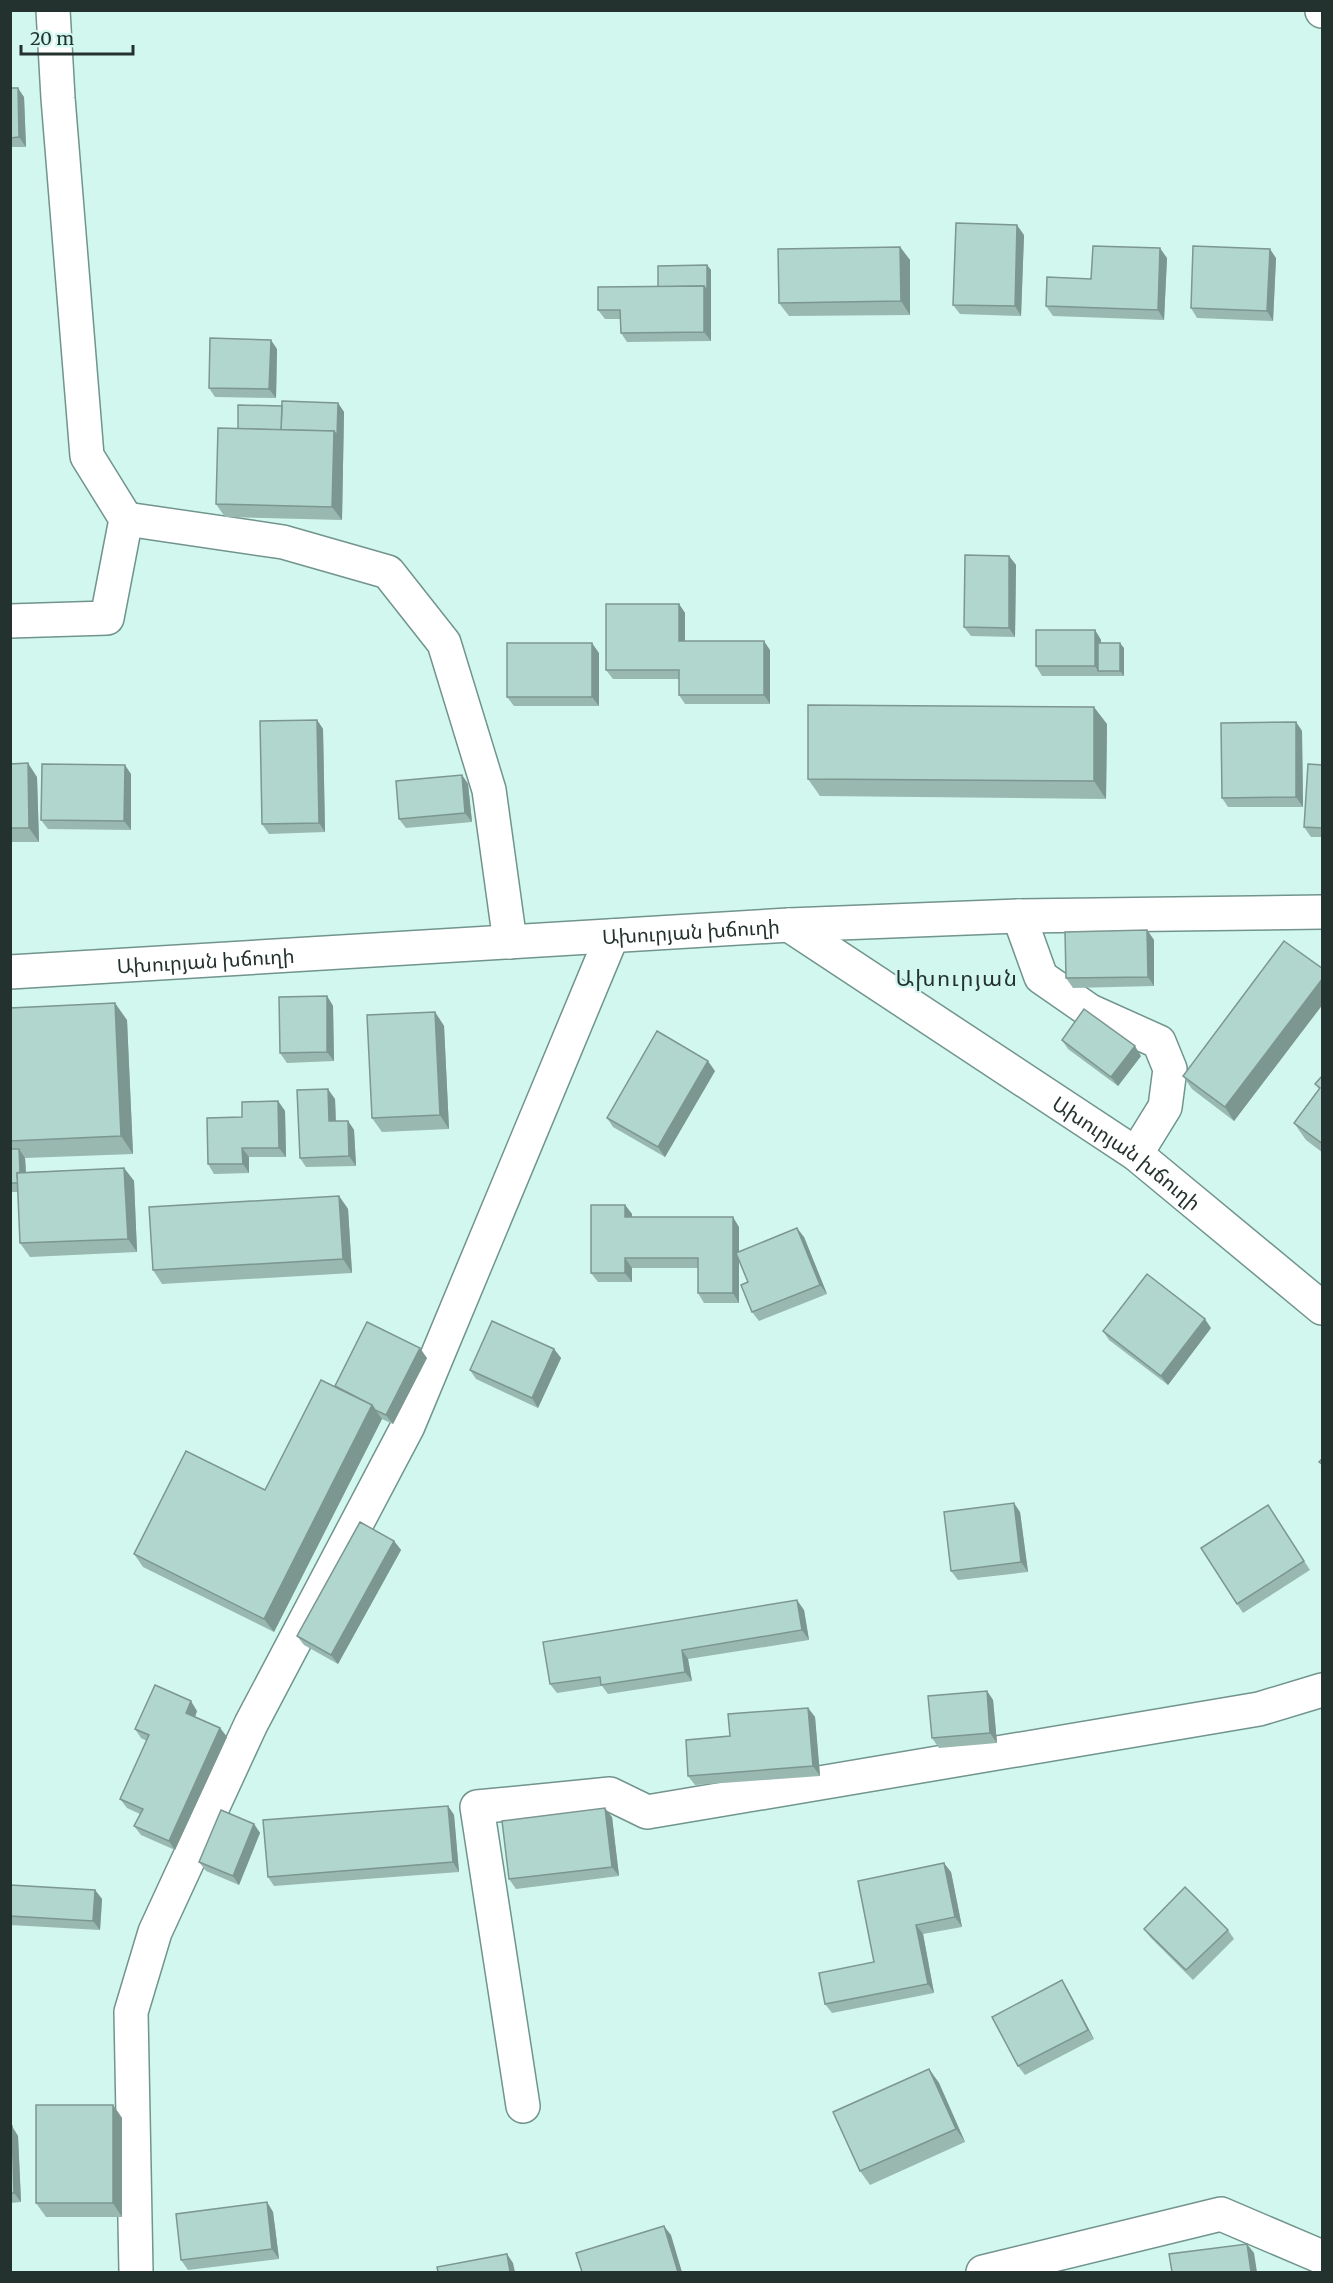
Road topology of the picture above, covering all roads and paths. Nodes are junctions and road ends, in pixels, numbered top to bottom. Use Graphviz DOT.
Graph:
graph roads {
  1 [pos="53,10"];
  2 [pos="126,519"];
  3 [pos="10,621"];
  4 [pos="1323,912"];
  5 [pos="1019,916"];
  6 [pos="789,925"];
  7 [pos="612,936"];
  8 [pos="510,942"];
  9 [pos="10,972"];
  10 [pos="1136,1154"];
  11 [pos="1323,1308"];
  12 [pos="1323,1690"];
  13 [pos="523,2106"];
  14 [pos="1323,2257"];
  15 [pos="136,2272"];
  16 [pos="983,2272"];
  1 -- 2 [label="street"];
  2 -- 3 [label="street"];
  2 -- 8 [label="street"];
  4 -- 5 [label="street"];
  5 -- 6 [label="street"];
  5 -- 10 [label="street"];
  6 -- 7 [label="street, Ախուրյան խճուղի"];
  6 -- 10 [label="street, Ախուրյան խճուղի"];
  7 -- 8 [label="street, Ախուրյան խճուղի"];
  7 -- 15 [label="street"];
  8 -- 9 [label="street, Ախուրյան խճուղի"];
  10 -- 11 [label="street, Ախուրյան խճուղի"];
  12 -- 13 [label="street"];
  14 -- 16 [label="street"];
}
